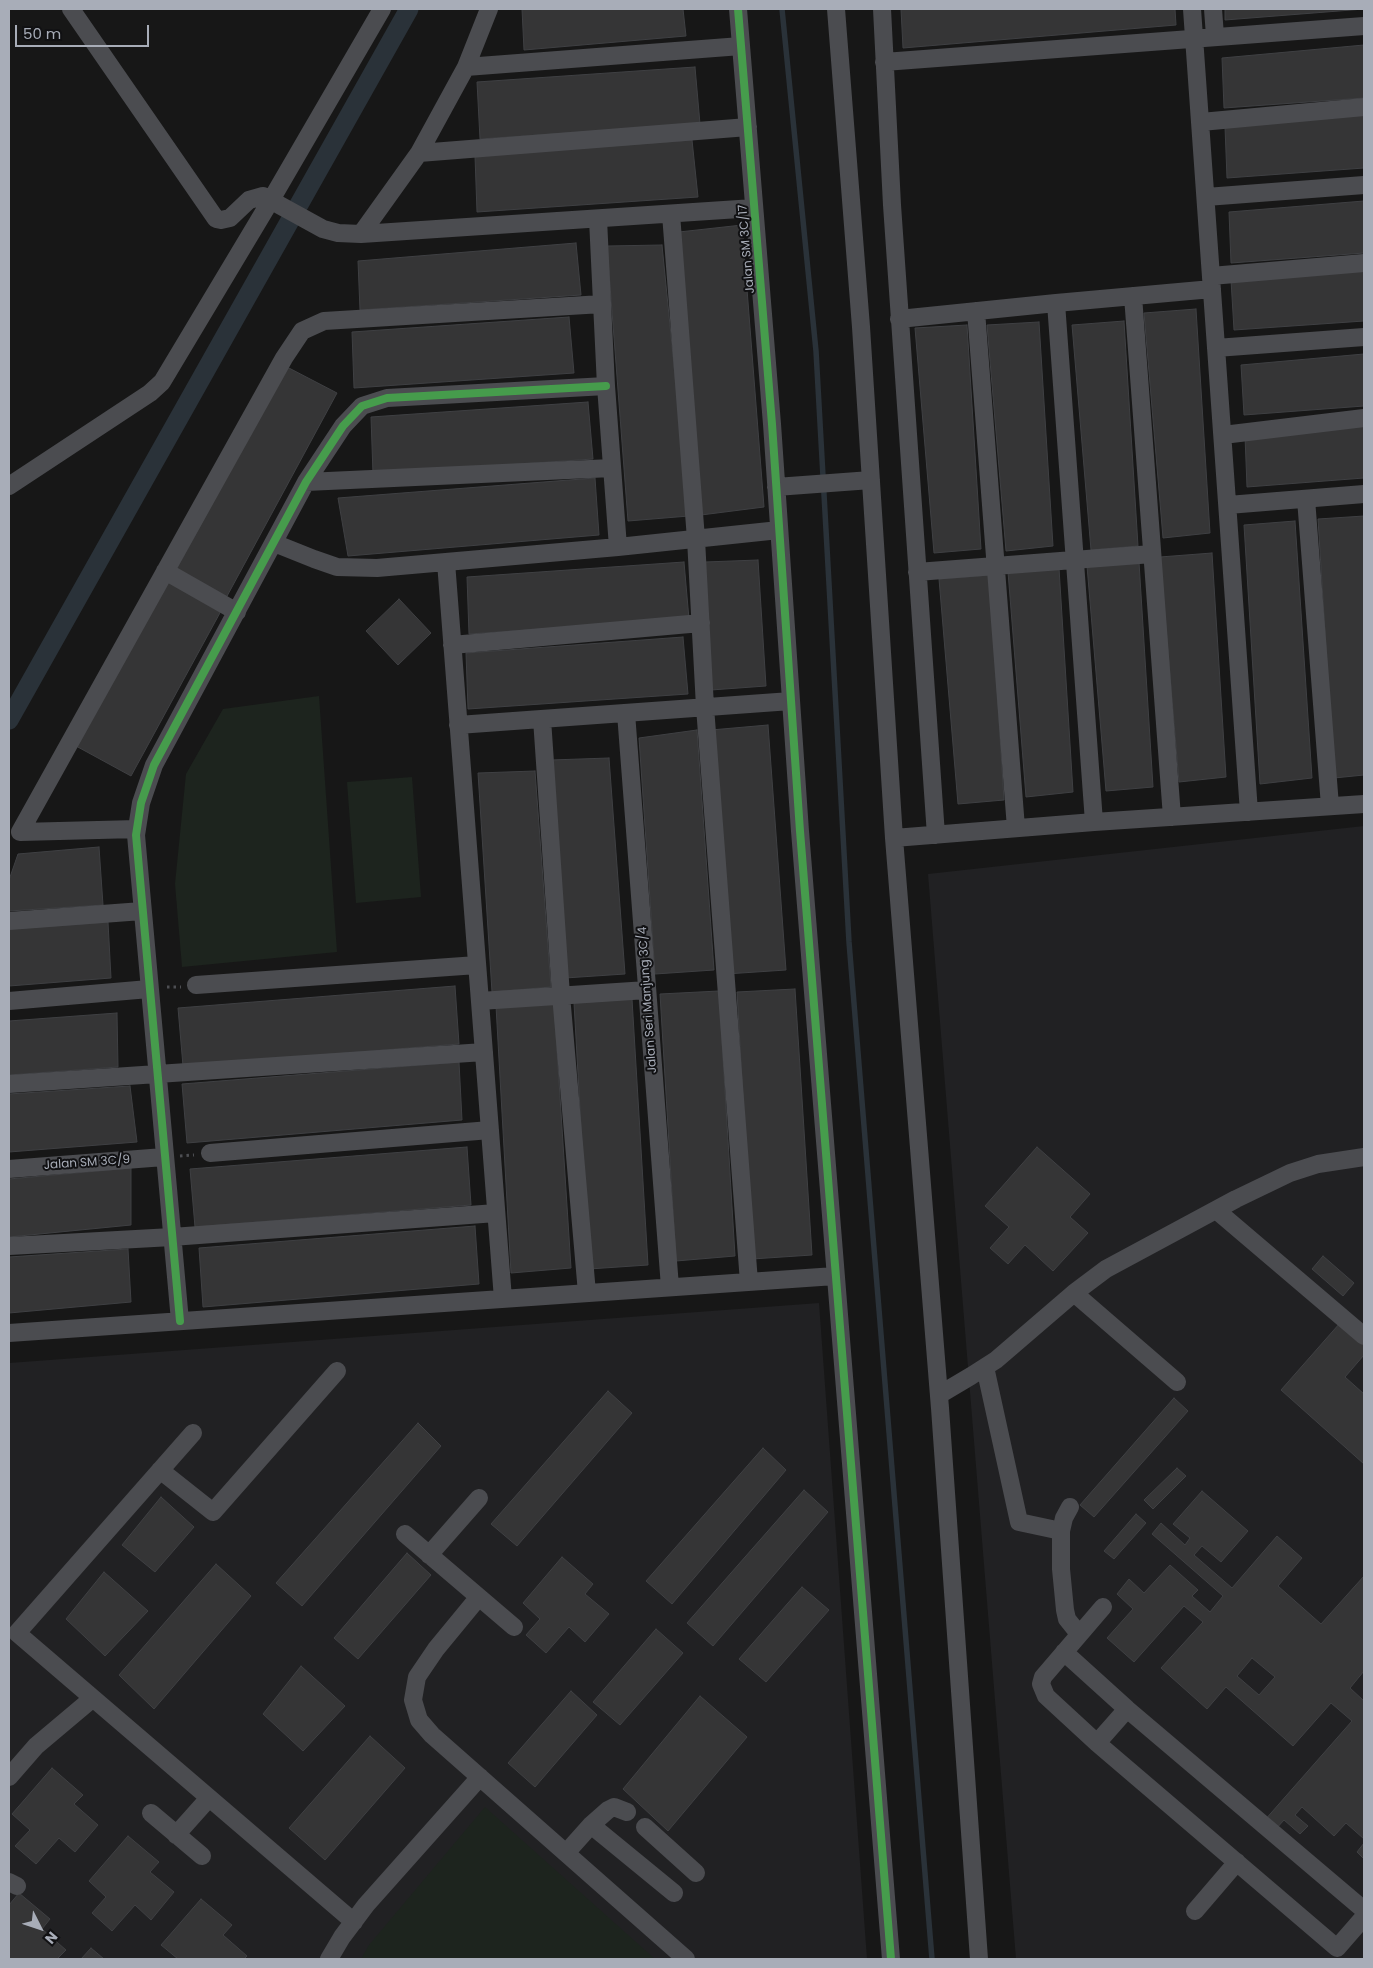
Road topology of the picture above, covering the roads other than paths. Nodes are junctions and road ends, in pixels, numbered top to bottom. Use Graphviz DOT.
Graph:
graph roads {
  1 [pos="71,9"];
  2 [pos="382,9"];
  3 [pos="489,9"];
  4 [pos="738,9"];
  5 [pos="836,9"];
  6 [pos="882,9"];
  7 [pos="1192,9"];
  8 [pos="1213,9"];
  9 [pos="1364,26"];
  10 [pos="1215,36"];
  11 [pos="1194,38"];
  12 [pos="741,46"];
  13 [pos="884,62"];
  14 [pos="466,67"];
  15 [pos="1364,107"];
  16 [pos="1200,122"];
  17 [pos="748,127"];
  18 [pos="419,153"];
  19 [pos="1364,185"];
  20 [pos="1206,197"];
  21 [pos="277,203"];
  22 [pos="754,208"];
  23 [pos="671,214"];
  24 [pos="598,219"];
  25 [pos="360,234"];
  26 [pos="1364,263"];
  27 [pos="1212,283"];
  28 [pos="1133,296"];
  29 [pos="1056,303"];
  30 [pos="602,304"];
  31 [pos="976,311"];
  32 [pos="900,319"];
  33 [pos="1364,337"];
  34 [pos="1216,348"];
  35 [pos="606,386"];
  36 [pos="1364,418"];
  37 [pos="1223,434"];
  38 [pos="612,468"];
  39 [pos="871,480"];
  40 [pos="306,482"];
  41 [pos="9,486"];
  42 [pos="776,487"];
  43 [pos="1364,494"];
  44 [pos="1306,499"];
  45 [pos="1228,505"];
  46 [pos="779,530"];
  47 [pos="696,539"];
  48 [pos="274,543"];
  49 [pos="618,547"];
  50 [pos="1152,554"];
  51 [pos="1074,560"];
  52 [pos="446,562"];
  53 [pos="995,565"];
  54 [pos="165,572"];
  55 [pos="917,572"];
  56 [pos="237,612"];
  57 [pos="701,623"];
  58 [pos="452,645"];
  59 [pos="791,701"];
  60 [pos="705,707"];
  61 [pos="626,713"];
  62 [pos="542,719"];
  63 [pos="458,725"];
  64 [pos="1364,804"];
  65 [pos="1330,806"];
  66 [pos="1250,812"];
  67 [pos="1172,817"];
  68 [pos="1094,822"];
  69 [pos="1016,828"];
  70 [pos="137,829"];
  71 [pos="936,835"];
  72 [pos="894,838"];
  73 [pos="142,911"];
  74 [pos="9,921"];
  75 [pos="477,965"];
  76 [pos="196,986"];
  77 [pos="149,989"];
  78 [pos="647,990"];
  79 [pos="561,995"];
  80 [pos="9,1001"];
  81 [pos="480,1001"];
  82 [pos="484,1052"];
  83 [pos="157,1075"];
  84 [pos="9,1084"];
  85 [pos="490,1130"];
  86 [pos="210,1153"];
  87 [pos="1364,1157"];
  88 [pos="164,1158"];
  89 [pos="9,1169"];
  90 [pos="1216,1210"];
  91 [pos="496,1213"];
  92 [pos="172,1237"];
  93 [pos="9,1246"];
  94 [pos="835,1276"];
  95 [pos="749,1282"];
  96 [pos="670,1287"];
  97 [pos="587,1293"];
  98 [pos="1074,1293"];
  99 [pos="503,1299"];
  100 [pos="180,1321"];
  101 [pos="9,1333"];
  102 [pos="1364,1336"];
  103 [pos="985,1368"];
  104 [pos="336,1371"];
  105 [pos="1177,1382"];
  106 [pos="939,1395"];
  107 [pos="192,1433"];
  108 [pos="160,1470"];
  109 [pos="479,1498"];
  110 [pos="1070,1507"];
  111 [pos="1061,1531"];
  112 [pos="405,1534"];
  113 [pos="429,1555"];
  114 [pos="478,1598"];
  115 [pos="1103,1607"];
  116 [pos="514,1628"];
  117 [pos="1079,1634"];
  118 [pos="1064,1652"];
  119 [pos="92,1698"];
  120 [pos="1127,1709"];
  121 [pos="1096,1743"];
  122 [pos="9,1777"];
  123 [pos="480,1778"];
  124 [pos="209,1798"];
  125 [pos="627,1812"];
  126 [pos="151,1813"];
  127 [pos="591,1825"];
  128 [pos="645,1827"];
  129 [pos="176,1835"];
  130 [pos="566,1853"];
  131 [pos="202,1856"];
  132 [pos="1238,1862"];
  133 [pos="696,1873"];
  134 [pos="674,1893"];
  135 [pos="1364,1910"];
  136 [pos="1196,1911"];
  137 [pos="1364,1917"];
  138 [pos="354,1922"];
  139 [pos="329,1959"];
  140 [pos="686,1959"];
  141 [pos="891,1959"];
  142 [pos="980,1959"];
  1 -- 21 [label="street"];
  2 -- 21 [label="street"];
  3 -- 14 [label="street"];
  4 -- 12 [label="street, Jalan SM 3C/17"];
  5 -- 39 [label="street"];
  6 -- 13 [label="street"];
  7 -- 11 [label="street"];
  8 -- 10 [label="street"];
  9 -- 10 [label="street"];
  10 -- 11 [label="street"];
  11 -- 13 [label="street"];
  11 -- 16 [label="street"];
  12 -- 14 [label="street"];
  12 -- 17 [label="street, Jalan SM 3C/17"];
  13 -- 32 [label="street"];
  14 -- 18 [label="street"];
  15 -- 16 [label="street"];
  16 -- 20 [label="street"];
  17 -- 18 [label="street"];
  17 -- 22 [label="street, Jalan SM 3C/17"];
  18 -- 25 [label="street"];
  19 -- 20 [label="street"];
  20 -- 27 [label="street"];
  21 -- 25 [label="street"];
  21 -- 41 [label="street"];
  22 -- 23 [label="street"];
  22 -- 42 [label="street, Jalan SM 3C/17"];
  23 -- 24 [label="street"];
  23 -- 47 [label="street"];
  24 -- 25 [label="street"];
  24 -- 30 [label="street"];
  26 -- 27 [label="street"];
  27 -- 28 [label="street"];
  27 -- 34 [label="street"];
  28 -- 29 [label="street"];
  28 -- 50 [label="street"];
  29 -- 31 [label="street"];
  29 -- 51 [label="street"];
  30 -- 35 [label="street"];
  30 -- 54 [label="street"];
  31 -- 32 [label="street"];
  31 -- 53 [label="street"];
  32 -- 55 [label="street"];
  33 -- 34 [label="street"];
  34 -- 37 [label="street"];
  35 -- 38 [label="street"];
  35 -- 40 [label="street"];
  36 -- 37 [label="street"];
  37 -- 45 [label="street"];
  38 -- 40 [label="street"];
  38 -- 49 [label="street"];
  39 -- 42 [label="street"];
  39 -- 72 [label="street"];
  40 -- 48 [label="street"];
  42 -- 46 [label="street, Jalan SM 3C/17"];
  43 -- 44 [label="street"];
  44 -- 45 [label="street"];
  44 -- 65 [label="street"];
  45 -- 66 [label="street"];
  46 -- 47 [label="street"];
  46 -- 59 [label="street, Jalan SM 3C/17"];
  47 -- 49 [label="street"];
  47 -- 57 [label="street"];
  48 -- 52 [label="street"];
  48 -- 56 [label="street"];
  49 -- 52 [label="street"];
  50 -- 51 [label="street"];
  50 -- 67 [label="street"];
  51 -- 53 [label="street"];
  51 -- 68 [label="street"];
  52 -- 58 [label="street"];
  53 -- 55 [label="street"];
  53 -- 69 [label="street"];
  54 -- 56 [label="street"];
  54 -- 70 [label="street"];
  55 -- 71 [label="street"];
  56 -- 70 [label="street"];
  57 -- 58 [label="street"];
  57 -- 60 [label="street"];
  58 -- 63 [label="street"];
  59 -- 60 [label="street"];
  59 -- 94 [label="street, Jalan SM 3C/17"];
  60 -- 61 [label="street"];
  60 -- 95 [label="street"];
  61 -- 62 [label="street"];
  61 -- 78 [label="street, Jalan Seri Manjung 3C/4"];
  62 -- 63 [label="street"];
  62 -- 79 [label="street"];
  63 -- 75 [label="street"];
  64 -- 65 [label="street"];
  65 -- 66 [label="street"];
  66 -- 67 [label="street"];
  67 -- 68 [label="street"];
  68 -- 69 [label="street"];
  69 -- 71 [label="street"];
  70 -- 73 [label="street"];
  71 -- 72 [label="street"];
  72 -- 106 [label="street"];
  73 -- 74 [label="street"];
  73 -- 77 [label="street"];
  75 -- 76 [label="street"];
  75 -- 81 [label="street"];
  77 -- 80 [label="street"];
  77 -- 83 [label="street"];
  78 -- 79 [label="street"];
  78 -- 96 [label="street, Jalan Seri Manjung 3C/4"];
  79 -- 81 [label="street"];
  79 -- 97 [label="street"];
  81 -- 82 [label="street"];
  82 -- 83 [label="street"];
  82 -- 85 [label="street"];
  83 -- 84 [label="street"];
  83 -- 88 [label="street"];
  85 -- 86 [label="street"];
  85 -- 91 [label="street"];
  87 -- 90 [label="street"];
  88 -- 89 [label="street, Jalan SM 3C/9"];
  88 -- 92 [label="street"];
  90 -- 98 [label="street"];
  90 -- 102 [label="street"];
  91 -- 92 [label="street"];
  91 -- 99 [label="street"];
  92 -- 93 [label="street"];
  92 -- 100 [label="street"];
  94 -- 95 [label="street"];
  94 -- 141 [label="street, Jalan SM 3C/17"];
  95 -- 96 [label="street"];
  96 -- 97 [label="street"];
  97 -- 99 [label="street"];
  98 -- 103 [label="street"];
  98 -- 105 [label="street"];
  99 -- 100 [label="street"];
  100 -- 101 [label="street"];
  103 -- 106 [label="street"];
  103 -- 111 [label="street"];
  104 -- 108 [label="street"];
  106 -- 142 [label="street"];
  107 -- 108 [label="street"];
  108 -- 119 [label="street"];
  109 -- 113 [label="street"];
  110 -- 111 [label="street"];
  111 -- 117 [label="street"];
  112 -- 113 [label="street"];
  113 -- 114 [label="street"];
  114 -- 116 [label="street"];
  114 -- 123 [label="street"];
  115 -- 117 [label="street"];
  117 -- 118 [label="street"];
  118 -- 120 [label="street"];
  118 -- 121 [label="street"];
  119 -- 122 [label="street"];
  119 -- 124 [label="street"];
  120 -- 121 [label="street"];
  120 -- 135 [label="street"];
  121 -- 132 [label="street"];
  123 -- 130 [label="street"];
  123 -- 138 [label="street"];
  124 -- 129 [label="street"];
  124 -- 138 [label="street"];
  125 -- 127 [label="street"];
  126 -- 129 [label="street"];
  127 -- 130 [label="street"];
  127 -- 134 [label="street"];
  128 -- 133 [label="street"];
  129 -- 131 [label="street"];
  130 -- 140 [label="street"];
  132 -- 136 [label="street"];
  132 -- 137 [label="street"];
  138 -- 139 [label="street"];
}
